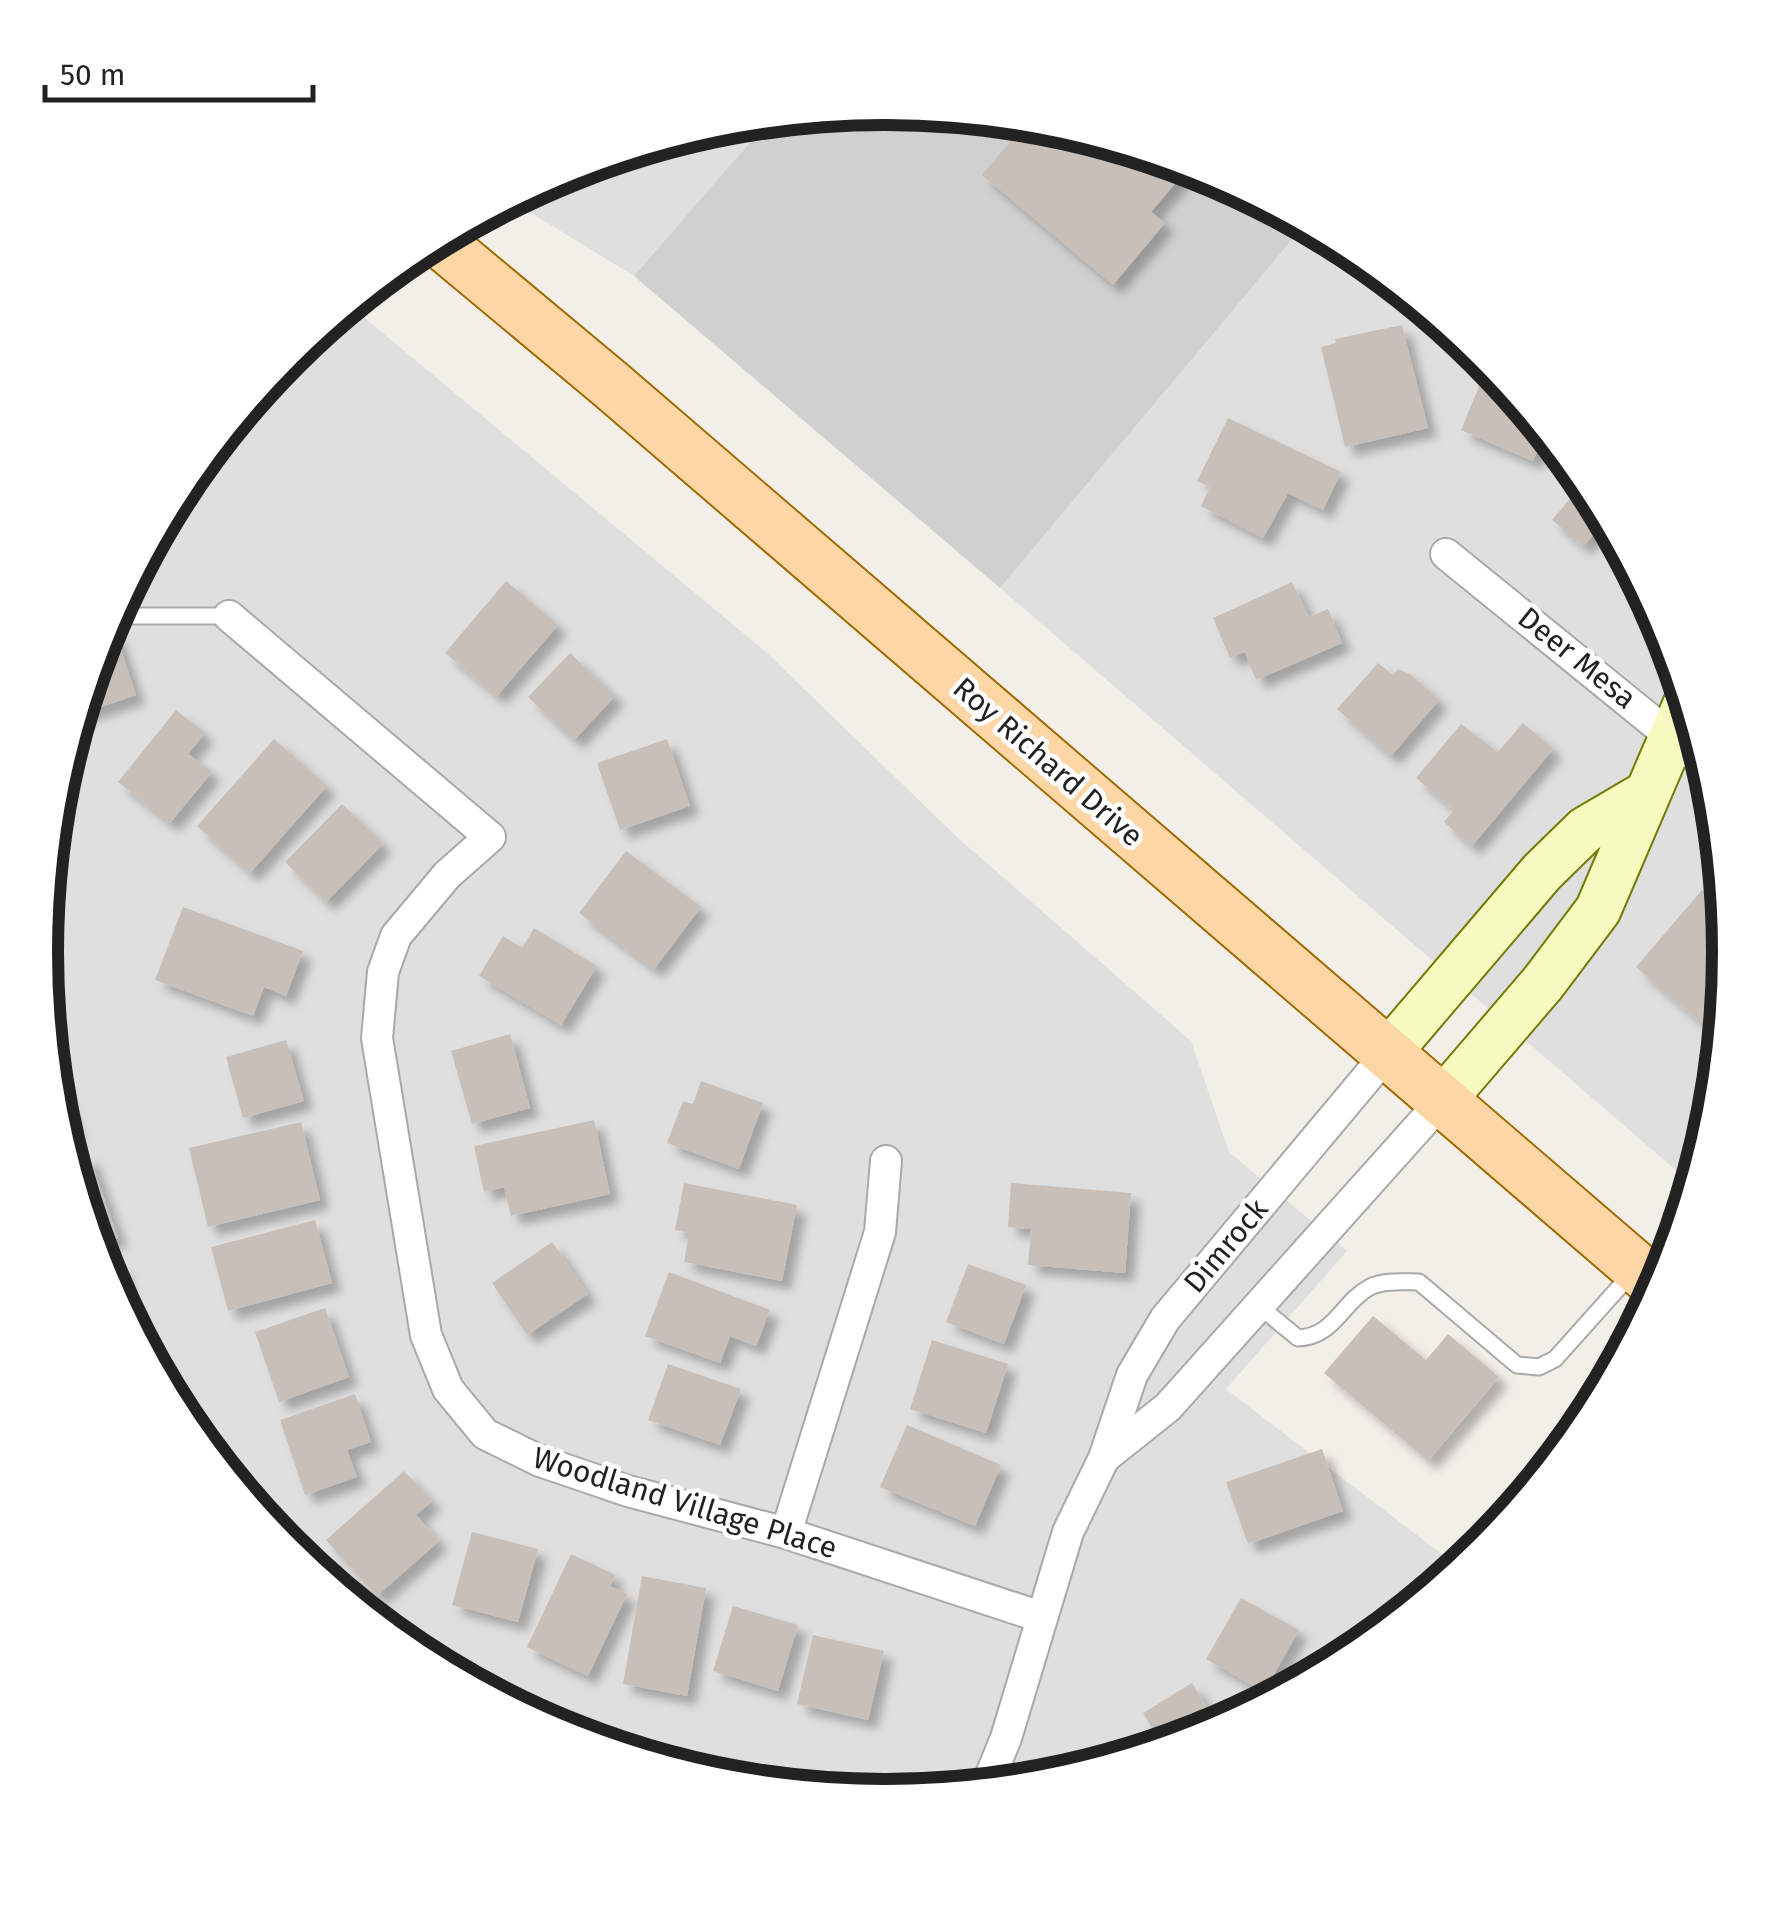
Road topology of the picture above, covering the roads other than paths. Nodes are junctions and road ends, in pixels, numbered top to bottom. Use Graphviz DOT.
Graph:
graph roads {
  1 [pos="449,250"];
  2 [pos="1446,554"];
  3 [pos="129,616"];
  4 [pos="229,616"];
  5 [pos="1677,717"];
  6 [pos="1677,719"];
  7 [pos="1643,796"];
  8 [pos="1386,1055"];
  9 [pos="1440,1102"];
  10 [pos="886,1162"];
  11 [pos="1646,1275"];
  12 [pos="1643,1281"];
  13 [pos="1259,1306"];
  14 [pos="1104,1458"];
  15 [pos="786,1533"];
  16 [pos="1041,1616"];
  17 [pos="992,1772"];
  1 -- 8 [label="main road, Roy Richard Drive"];
  2 -- 5 [label="street, Deer Mesa"];
  3 -- 4 [label="lane"];
  4 -- 15 [label="street, Woodland Village Place"];
  6 -- 7 [label="street"];
  7 -- 8 [label="street"];
  7 -- 9 [label="street"];
  8 -- 9 [label="main road, Roy Richard Drive"];
  8 -- 14 [label="street, Dimrock"];
  9 -- 11 [label="main road, Roy Richard Drive"];
  9 -- 13 [label="street, Dimrock"];
  10 -- 15 [label="street"];
  12 -- 13 [label="lane"];
  13 -- 14 [label="street, Dimrock"];
  14 -- 16 [label="street, Dimrock"];
  15 -- 16 [label="street, Woodland Village Place"];
  16 -- 17 [label="street, Dimrock"];
}
